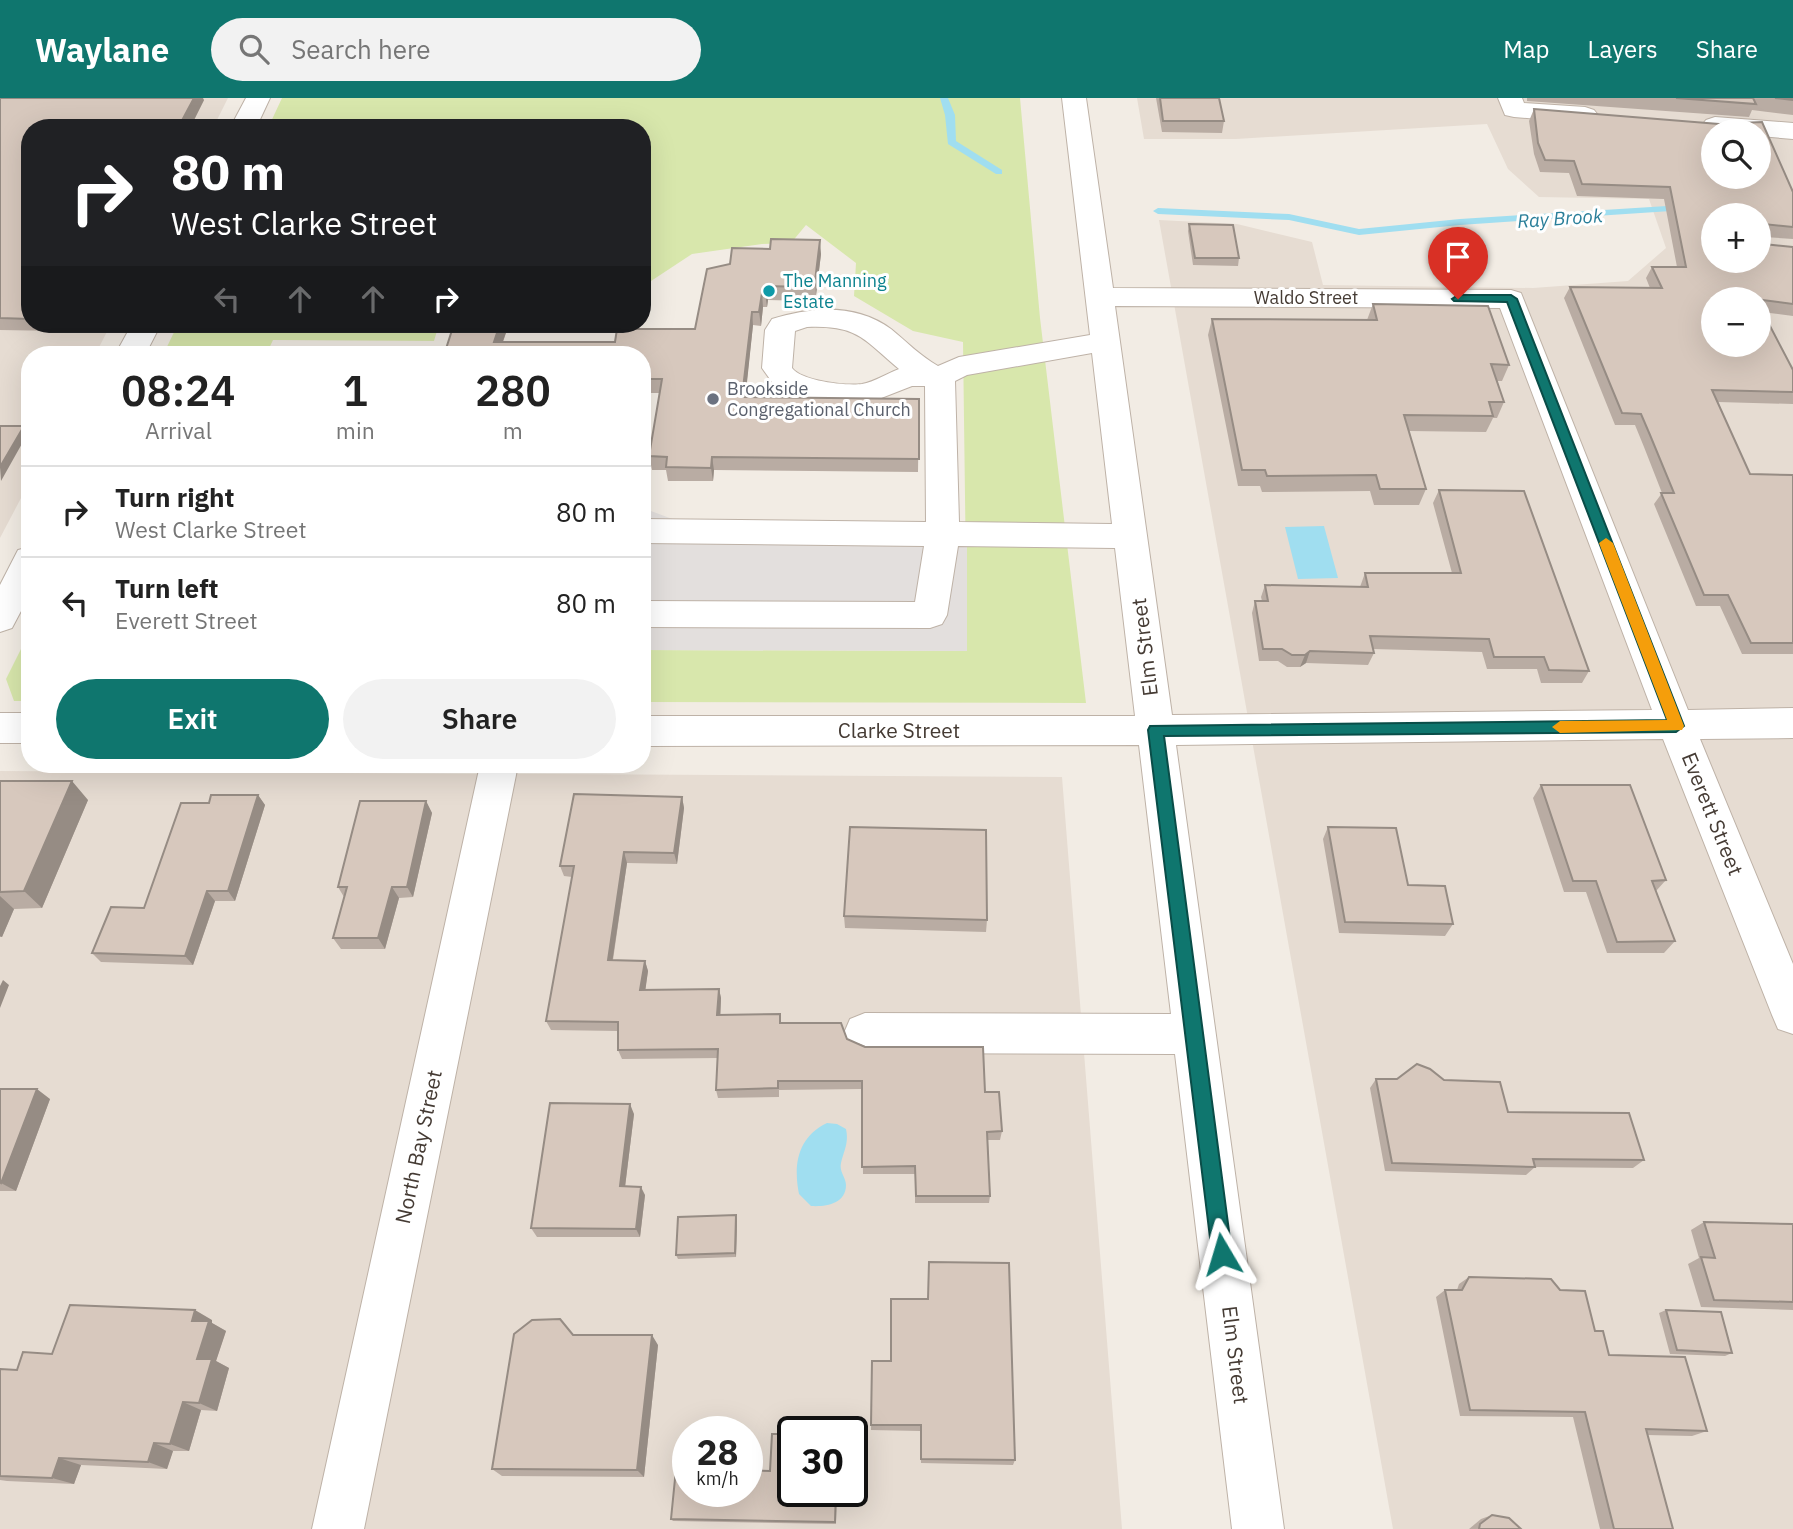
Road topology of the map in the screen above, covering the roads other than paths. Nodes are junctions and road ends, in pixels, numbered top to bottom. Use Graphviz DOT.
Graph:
graph roads {
  1 [pos="258,98"];
  2 [pos="1074,98"];
  3 [pos="1512,104"];
  4 [pos="1605,116"];
  5 [pos="248,119"];
  6 [pos="1689,123"];
  7 [pos="1793,131"];
  8 [pos="1101,297"];
  9 [pos="1511,299"];
  10 [pos="1106,341"];
  11 [pos="940,377"];
  12 [pos="651,531"];
  13 [pos="943,534"];
  14 [pos="1131,536"];
  15 [pos="21,577"];
  16 [pos="651,614"];
  17 [pos="0,619"];
  18 [pos="1793,723"];
  19 [pos="1676,726"];
  20 [pos="0,727"];
  21 [pos="21,728"];
  22 [pos="1155,730"];
  23 [pos="651,731"];
  24 [pos="497,773"];
  25 [pos="1793,1015"];
  26 [pos="865,1033"];
  27 [pos="1194,1034"];
  28 [pos="338,1529"];
  29 [pos="1258,1529"];
  1 -- 5 [label="street"];
  2 -- 8 [label="street, Elm Street"];
  3 -- 4 [label="street"];
  6 -- 7 [label="street"];
  8 -- 9 [label="street, Waldo Street"];
  8 -- 10 [label="street, Elm Street"];
  9 -- 19 [label="street, Everett Street"];
  10 -- 11 [label="street"];
  10 -- 14 [label="street, Elm Street"];
  11 -- 11 [label="street"];
  11 -- 13 [label="street"];
  12 -- 13 [label="street"];
  13 -- 14 [label="street"];
  13 -- 16 [label="street"];
  14 -- 22 [label="street, Elm Street"];
  15 -- 17 [label="street"];
  18 -- 19 [label="street, Clarke Street"];
  19 -- 22 [label="street, Clarke Street"];
  19 -- 25 [label="street, Everett Street"];
  20 -- 21 [label="street"];
  22 -- 23 [label="street, Clarke Street"];
  22 -- 27 [label="street, Elm Street"];
  24 -- 28 [label="street, North Bay Street"];
  26 -- 27 [label="street"];
  27 -- 29 [label="street, Elm Street"];
}
